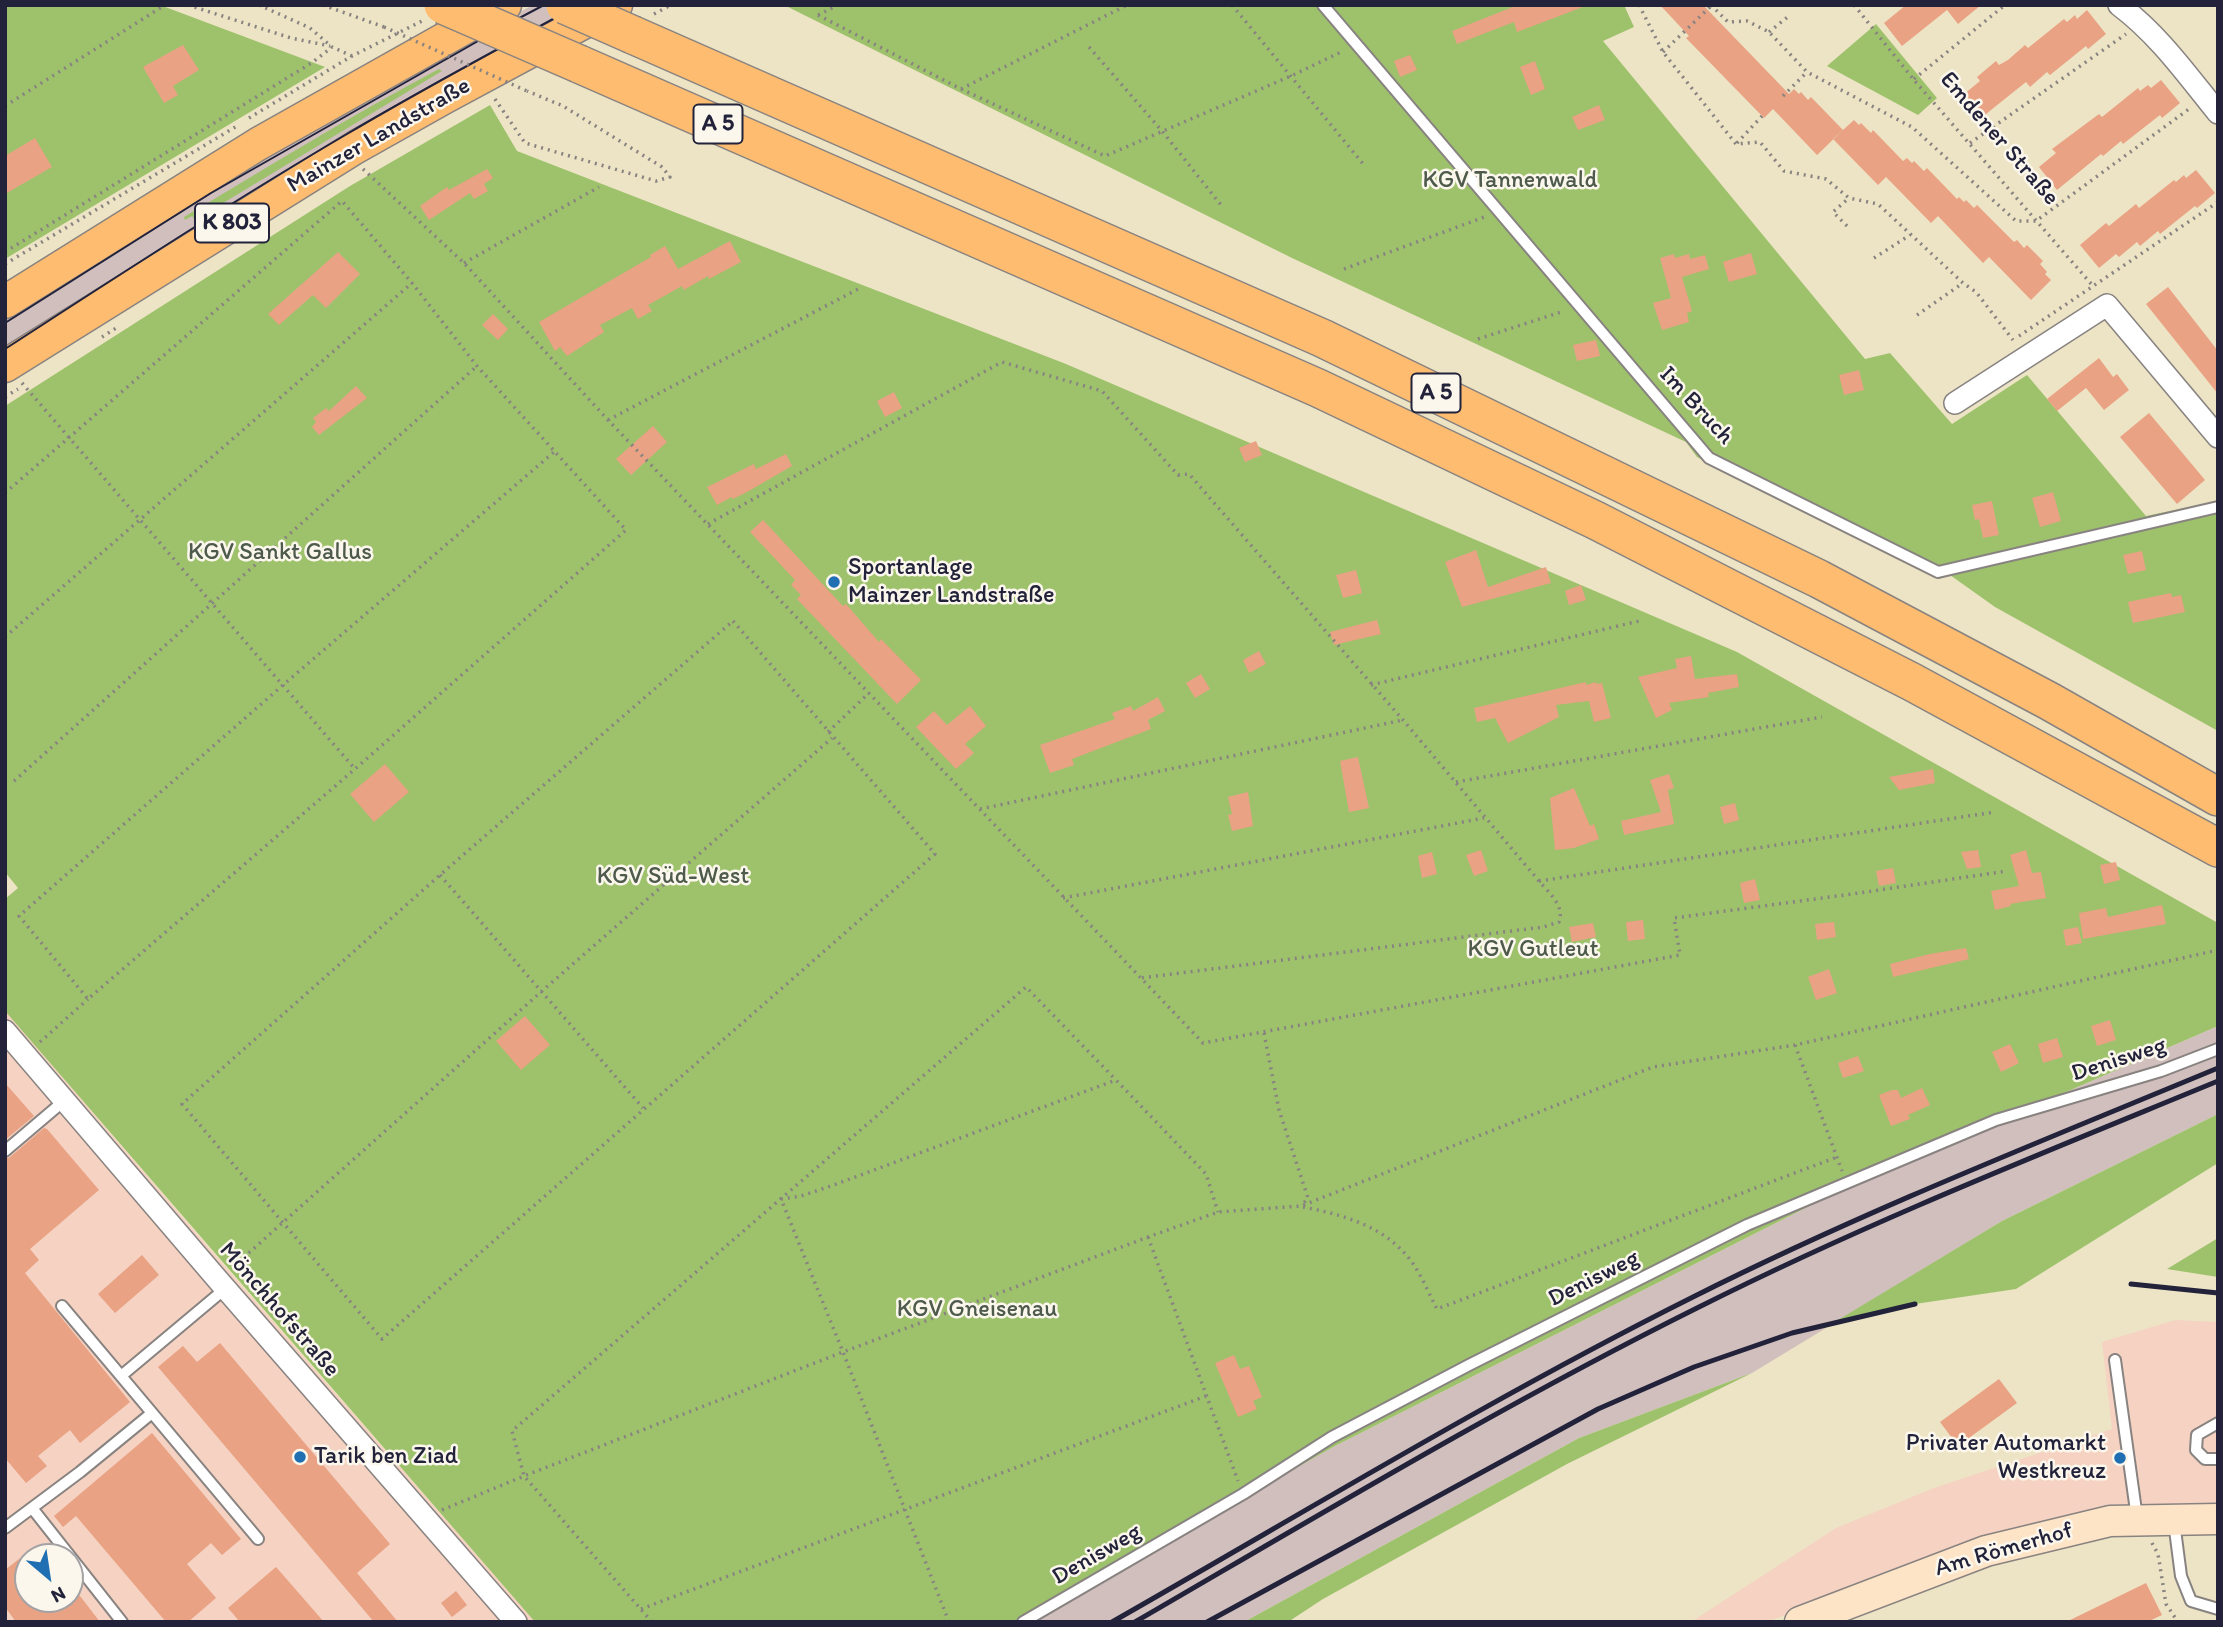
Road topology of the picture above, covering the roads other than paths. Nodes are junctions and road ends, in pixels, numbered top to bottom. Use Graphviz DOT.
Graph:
graph roads {
  1 [pos="443,5"];
  2 [pos="505,5"];
  3 [pos="565,5"];
  4 [pos="1323,5"];
  5 [pos="2119,5"];
  6 [pos="624,20"];
  7 [pos="2211,106"];
  8 [pos="5,302"];
  9 [pos="7,365"];
  10 [pos="1955,402"];
  11 [pos="2216,430"];
  12 [pos="2218,507"];
  13 [pos="2218,797"];
  14 [pos="2218,848"];
  15 [pos="5,1031"];
  16 [pos="2218,1049"];
  17 [pos="65,1100"];
  18 [pos="5,1151"];
  19 [pos="222,1284"];
  20 [pos="62,1306"];
  21 [pos="2115,1360"];
  22 [pos="121,1376"];
  23 [pos="152,1413"];
  24 [pos="2218,1423"];
  25 [pos="2218,1460"];
  26 [pos="32,1508"];
  27 [pos="2174,1519"];
  28 [pos="2218,1519"];
  29 [pos="5,1528"];
  30 [pos="2143,1528"];
  31 [pos="258,1539"];
  32 [pos="2218,1609"];
  33 [pos="122,1622"];
  34 [pos="516,1622"];
  35 [pos="1023,1622"];
  36 [pos="1800,1622"];
  1 -- 14 [label="highway, A 5, bridge"];
  2 -- 8 [label="main road, K 803"];
  3 -- 6 [label="highway, A 5, bridge"];
  4 -- 12 [label="lane, Im Bruch"];
  5 -- 7 [label="street"];
  6 -- 9 [label="main road, Mainzer Landstraße / K 803"];
  6 -- 13 [label="highway, A 5"];
  10 -- 11 [label="street"];
  15 -- 17 [label="street, Mönchhofstraße"];
  16 -- 35 [label="lane, Denisweg"];
  17 -- 18 [label="lane"];
  17 -- 19 [label="street, Mönchhofstraße"];
  19 -- 22 [label="lane"];
  19 -- 34 [label="street, Mönchhofstraße"];
  20 -- 22 [label="lane"];
  21 -- 30 [label="lane"];
  22 -- 23 [label="lane"];
  23 -- 26 [label="lane"];
  23 -- 31 [label="lane"];
  24 -- 25 [label="lane"];
  26 -- 29 [label="lane"];
  26 -- 33 [label="lane"];
  27 -- 28 [label="main road, Am Römerhof"];
  27 -- 30 [label="main road, Am Römerhof"];
  27 -- 32 [label="lane"];
  30 -- 36 [label="main road, Am Römerhof"];
}
